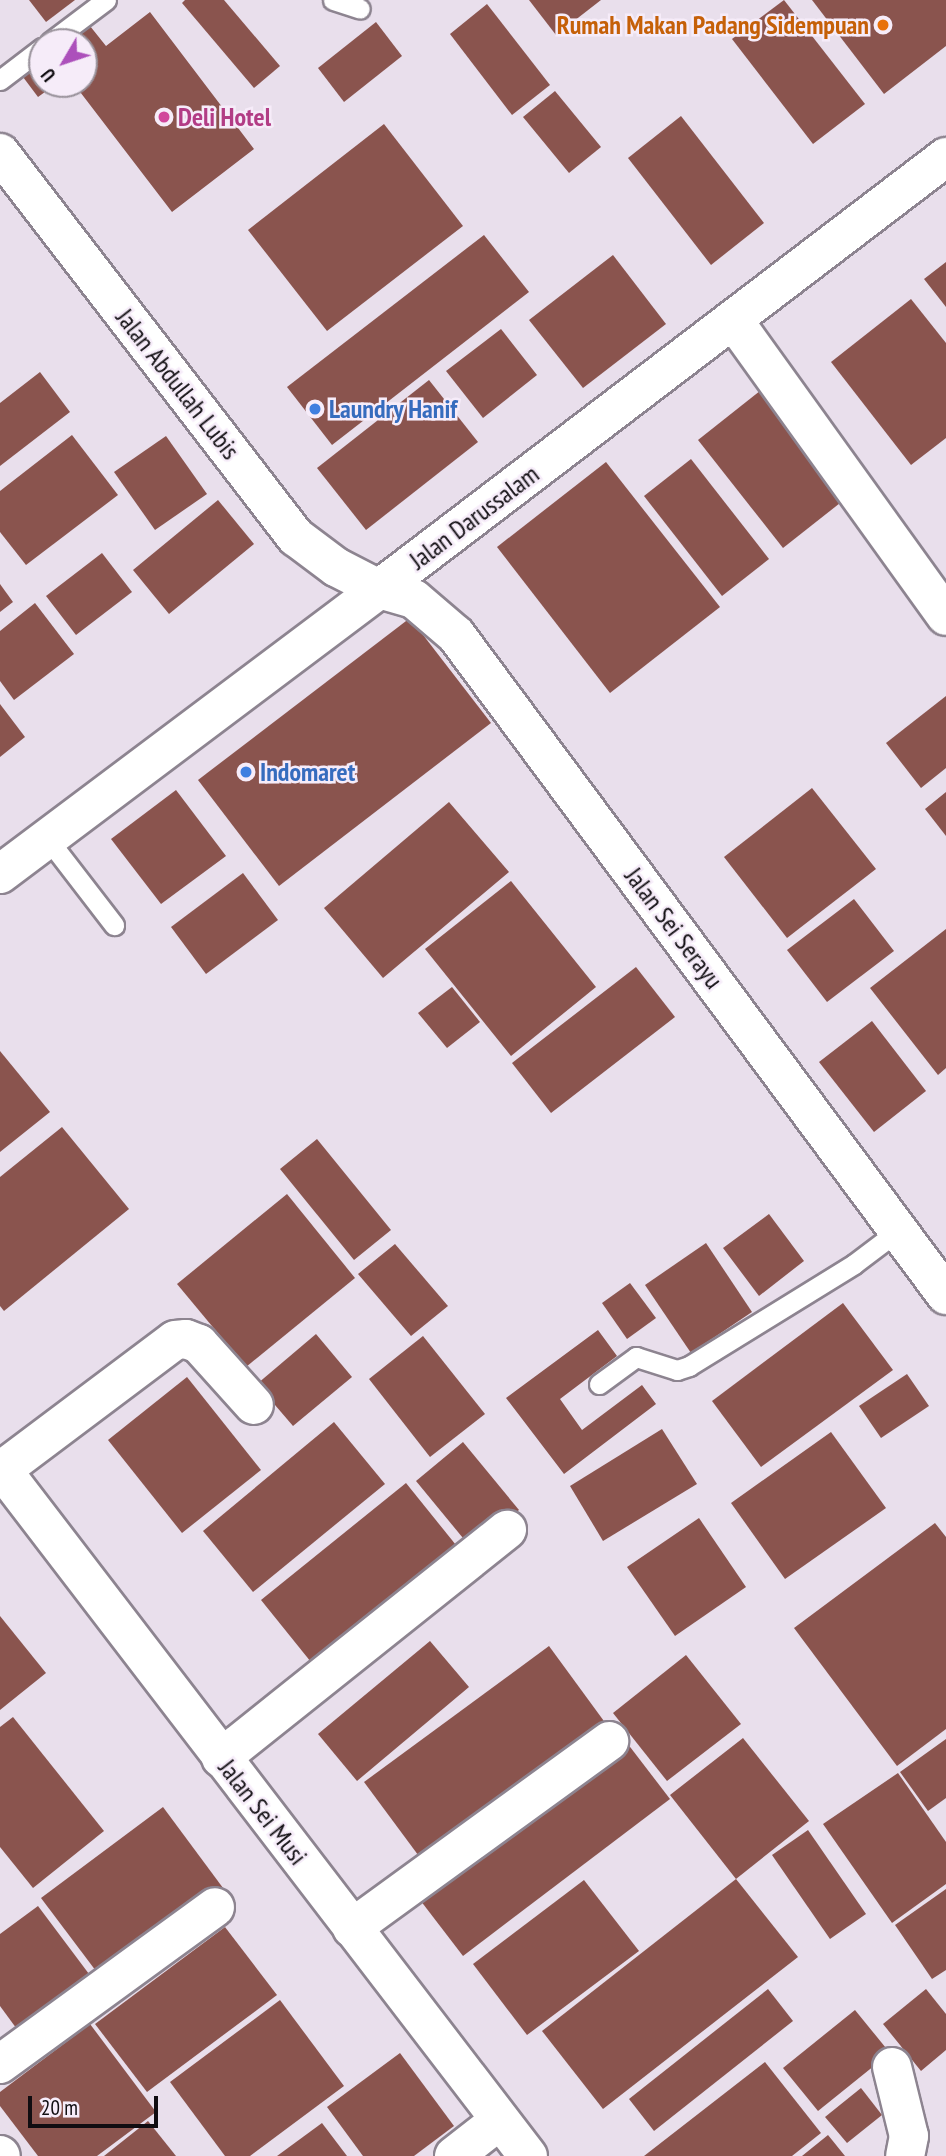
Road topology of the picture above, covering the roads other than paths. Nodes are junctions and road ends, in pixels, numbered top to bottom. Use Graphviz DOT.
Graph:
graph roads {
  1 [pos="106,0"];
  2 [pos="333,0"];
  3 [pos="360,9"];
  4 [pos="69,28"];
  5 [pos="28,58"];
  6 [pos="0,79"];
  7 [pos="0,153"];
  8 [pos="946,157"];
  9 [pos="734,321"];
  10 [pos="379,589"];
  11 [pos="946,616"];
  12 [pos="47,838"];
  13 [pos="0,874"];
  14 [pos="114,925"];
  15 [pos="899,1230"];
  16 [pos="946,1295"];
  17 [pos="599,1384"];
  18 [pos="254,1405"];
  19 [pos="1,1468"];
  20 [pos="507,1530"];
  21 [pos="609,1741"];
  22 [pos="221,1758"];
  23 [pos="215,1907"];
  24 [pos="352,1928"];
  25 [pos="0,2064"];
  26 [pos="892,2067"];
  27 [pos="500,2120"];
  28 [pos="454,2156"];
  29 [pos="528,2156"];
  30 [pos="905,2156"];
  1 -- 4 [label="lane"];
  2 -- 3 [label="lane"];
  5 -- 6 [label="lane"];
  7 -- 10 [label="street, Jalan Abdullah Lubis"];
  8 -- 9 [label="street, Jalan Darussalam"];
  9 -- 10 [label="street, Jalan Darussalam"];
  9 -- 11 [label="street"];
  10 -- 12 [label="street, Jalan Darussalam"];
  10 -- 15 [label="street, Jalan Sei Serayu"];
  12 -- 13 [label="street, Jalan Darussalam"];
  12 -- 14 [label="lane"];
  15 -- 16 [label="street, Jalan Sei Serayu"];
  15 -- 17 [label="lane"];
  18 -- 19 [label="street"];
  19 -- 22 [label="street, Jalan Sei Musi"];
  20 -- 22 [label="street"];
  21 -- 24 [label="street"];
  22 -- 24 [label="street, Jalan Sei Musi"];
  23 -- 25 [label="street"];
  24 -- 27 [label="street, Jalan Sei Musi"];
  26 -- 30 [label="street"];
  27 -- 28 [label="street"];
  27 -- 29 [label="street, Jalan Sei Musi"];
}
